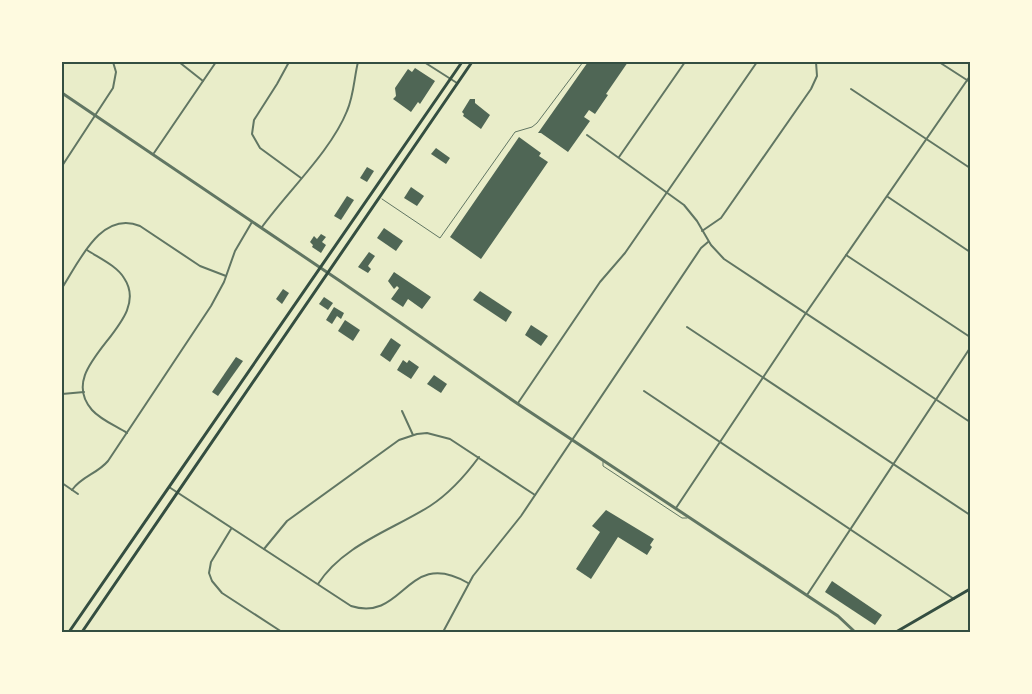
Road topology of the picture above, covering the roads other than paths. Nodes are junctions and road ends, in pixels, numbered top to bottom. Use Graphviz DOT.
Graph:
graph roads {
  1 [pos="113,62"];
  2 [pos="179,62"];
  3 [pos="216,62"];
  4 [pos="289,62"];
  5 [pos="358,62"];
  6 [pos="424,62"];
  7 [pos="462,62"];
  8 [pos="472,62"];
  9 [pos="583,62"];
  10 [pos="685,62"];
  11 [pos="757,62"];
  12 [pos="816,62"];
  13 [pos="939,62"];
  14 [pos="970,76"];
  15 [pos="450,79"];
  16 [pos="203,81"];
  17 [pos="969,81"];
  18 [pos="458,83"];
  19 [pos="851,88"];
  20 [pos="62,93"];
  21 [pos="95,116"];
  22 [pos="587,135"];
  23 [pos="927,139"];
  24 [pos="152,155"];
  25 [pos="619,157"];
  26 [pos="62,165"];
  27 [pos="970,168"];
  28 [pos="301,178"];
  29 [pos="667,191"];
  30 [pos="887,197"];
  31 [pos="381,198"];
  32 [pos="252,222"];
  33 [pos="261,228"];
  34 [pos="702,231"];
  35 [pos="708,242"];
  36 [pos="87,250"];
  37 [pos="970,252"];
  38 [pos="846,255"];
  39 [pos="320,268"];
  40 [pos="328,273"];
  41 [pos="226,276"];
  42 [pos="62,288"];
  43 [pos="806,313"];
  44 [pos="687,327"];
  45 [pos="970,337"];
  46 [pos="970,348"];
  47 [pos="763,378"];
  48 [pos="645,391"];
  49 [pos="84,392"];
  50 [pos="62,394"];
  51 [pos="936,399"];
  52 [pos="518,404"];
  53 [pos="402,411"];
  54 [pos="970,422"];
  55 [pos="127,433"];
  56 [pos="413,435"];
  57 [pos="572,440"];
  58 [pos="720,443"];
  59 [pos="478,458"];
  60 [pos="604,461"];
  61 [pos="893,464"];
  62 [pos="62,483"];
  63 [pos="169,487"];
  64 [pos="72,490"];
  65 [pos="177,493"];
  66 [pos="78,494"];
  67 [pos="535,495"];
  68 [pos="676,508"];
  69 [pos="970,515"];
  70 [pos="689,517"];
  71 [pos="232,528"];
  72 [pos="851,529"];
  73 [pos="264,549"];
  74 [pos="318,584"];
  75 [pos="468,584"];
  76 [pos="970,589"];
  77 [pos="807,595"];
  78 [pos="954,599"];
  79 [pos="69,633"];
  80 [pos="82,633"];
  81 [pos="282,633"];
  82 [pos="443,633"];
  83 [pos="855,633"];
  84 [pos="896,633"];
  1 -- 21 [label="street"];
  2 -- 16 [label="street"];
  3 -- 16 [label="street"];
  4 -- 28 [label="street"];
  5 -- 28 [label="street"];
  6 -- 15 [label="street"];
  7 -- 15 [label="main road"];
  8 -- 18 [label="main road"];
  9 -- 31 [label="lane"];
  10 -- 25 [label="street"];
  11 -- 29 [label="street"];
  12 -- 34 [label="street"];
  13 -- 17 [label="street"];
  14 -- 17 [label="street"];
  15 -- 18 [label="street"];
  15 -- 39 [label="main road"];
  16 -- 24 [label="street"];
  17 -- 23 [label="street"];
  18 -- 31 [label="main road"];
  19 -- 23 [label="street"];
  20 -- 21 [label="street"];
  21 -- 24 [label="street"];
  21 -- 26 [label="street"];
  22 -- 25 [label="street"];
  23 -- 27 [label="street"];
  23 -- 30 [label="street"];
  24 -- 32 [label="street"];
  25 -- 29 [label="street"];
  28 -- 33 [label="street"];
  29 -- 34 [label="street"];
  29 -- 52 [label="street"];
  30 -- 37 [label="street"];
  30 -- 38 [label="street"];
  31 -- 40 [label="main road"];
  32 -- 33 [label="street"];
  32 -- 41 [label="street"];
  33 -- 39 [label="street"];
  34 -- 35 [label="street"];
  35 -- 43 [label="street"];
  35 -- 57 [label="street"];
  36 -- 41 [label="street"];
  36 -- 42 [label="street"];
  36 -- 49 [label="street"];
  38 -- 43 [label="street"];
  38 -- 45 [label="street"];
  39 -- 40 [label="street"];
  39 -- 63 [label="main road"];
  40 -- 52 [label="street"];
  40 -- 65 [label="main road"];
  41 -- 55 [label="street"];
  43 -- 47 [label="street"];
  43 -- 51 [label="street"];
  44 -- 47 [label="street"];
  46 -- 51 [label="street"];
  47 -- 58 [label="street"];
  47 -- 61 [label="street"];
  48 -- 58 [label="street"];
  49 -- 50 [label="street"];
  49 -- 55 [label="street"];
  51 -- 54 [label="street"];
  51 -- 61 [label="street"];
  52 -- 57 [label="street"];
  53 -- 56 [label="street"];
  55 -- 64 [label="street"];
  56 -- 59 [label="street"];
  56 -- 73 [label="street"];
  57 -- 60 [label="street"];
  57 -- 67 [label="street"];
  58 -- 68 [label="street"];
  58 -- 72 [label="street"];
  59 -- 67 [label="street"];
  59 -- 74 [label="street"];
  60 -- 68 [label="street"];
  60 -- 70 [label="lane"];
  61 -- 69 [label="street"];
  61 -- 72 [label="street"];
  62 -- 64 [label="street"];
  63 -- 65 [label="street"];
  63 -- 79 [label="main road"];
  64 -- 66 [label="street"];
  65 -- 71 [label="street"];
  65 -- 80 [label="main road"];
  67 -- 75 [label="street"];
  68 -- 70 [label="street"];
  70 -- 77 [label="street"];
  71 -- 73 [label="street"];
  71 -- 81 [label="street"];
  72 -- 77 [label="street"];
  72 -- 78 [label="street"];
  73 -- 74 [label="street"];
  74 -- 75 [label="street"];
  75 -- 82 [label="street"];
  76 -- 78 [label="main road"];
  77 -- 83 [label="street"];
  78 -- 84 [label="main road"];
}
